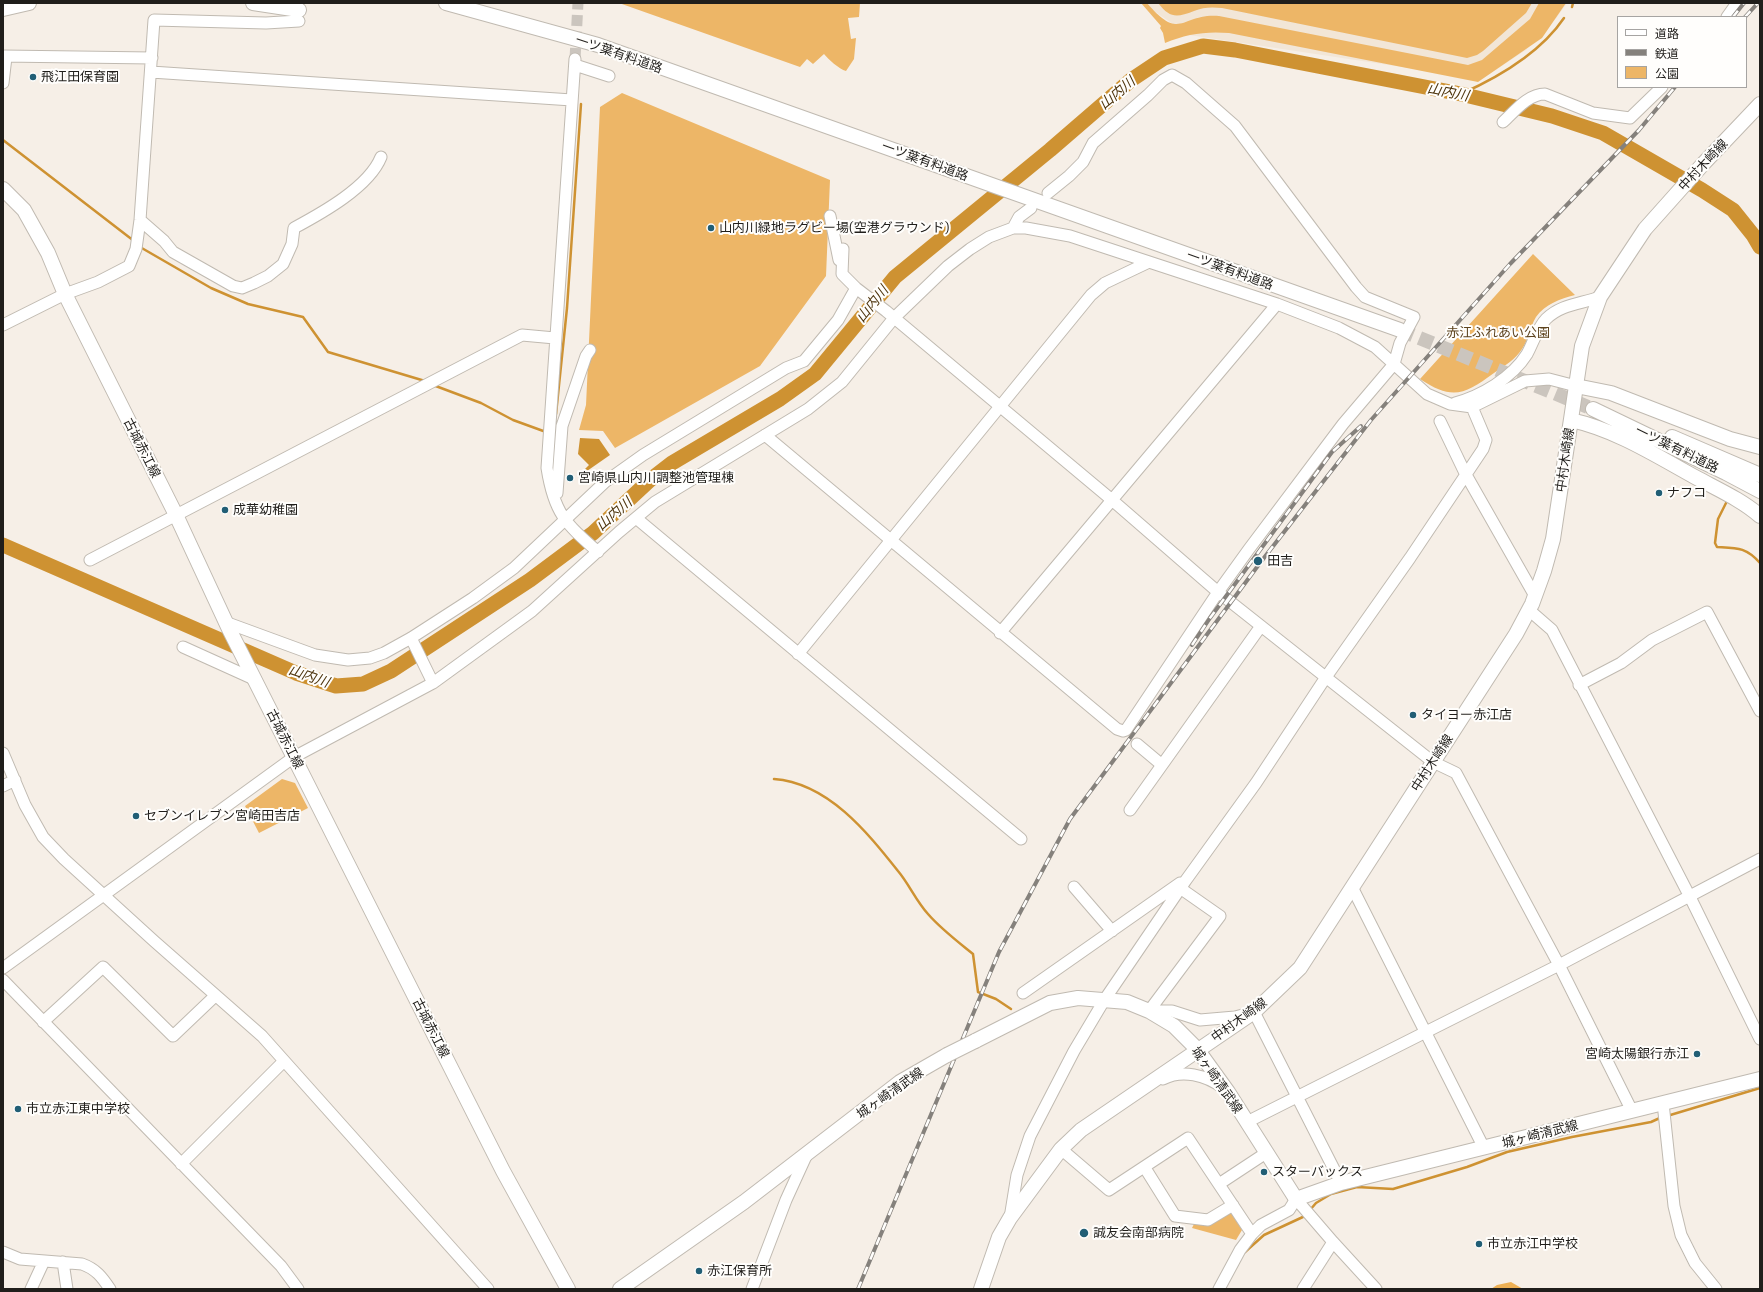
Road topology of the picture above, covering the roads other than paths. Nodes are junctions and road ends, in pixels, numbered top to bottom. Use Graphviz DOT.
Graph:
graph roads {
  1 [pos="30,3"];
  2 [pos="253,3"];
  3 [pos="446,3"];
  4 [pos="1737,3"];
  5 [pos="3,9"];
  6 [pos="299,12"];
  7 [pos="1728,16"];
  8 [pos="4,57"];
  9 [pos="152,58"];
  10 [pos="151,72"];
  11 [pos="609,76"];
  12 [pos="3,83"];
  13 [pos="1661,88"];
  14 [pos="572,100"];
  15 [pos="1760,104"];
  16 [pos="1503,122"];
  17 [pos="381,157"];
  18 [pos="3,189"];
  19 [pos="1048,193"];
  20 [pos="1029,203"];
  21 [pos="830,216"];
  22 [pos="140,220"];
  23 [pos="1014,228"];
  24 [pos="843,248"];
  25 [pos="1147,262"];
  26 [pos="842,274"];
  27 [pos="858,290"];
  28 [pos="65,294"];
  29 [pos="1600,297"];
  30 [pos="1277,304"];
  31 [pos="890,315"];
  32 [pos="3,325"];
  33 [pos="1400,330"];
  34 [pos="555,338"];
  35 [pos="590,350"];
  36 [pos="1394,364"];
  37 [pos="1576,386"];
  38 [pos="1450,404"];
  39 [pos="999,407"];
  40 [pos="1472,407"];
  41 [pos="1571,420"];
  42 [pos="1440,421"];
  43 [pos="765,435"];
  44 [pos="1760,447"];
  45 [pos="1726,473"];
  46 [pos="1465,474"];
  47 [pos="1760,475"];
  48 [pos="1760,491"];
  49 [pos="552,494"];
  50 [pos="1760,495"];
  51 [pos="1112,500"];
  52 [pos="176,516"];
  53 [pos="1760,516"];
  54 [pos="636,518"];
  55 [pos="567,522"];
  56 [pos="889,540"];
  57 [pos="595,549"];
  58 [pos="90,560"];
  59 [pos="1218,592"];
  60 [pos="1535,596"];
  61 [pos="1529,610"];
  62 [pos="227,625"];
  63 [pos="1261,626"];
  64 [pos="1000,632"];
  65 [pos="411,638"];
  66 [pos="183,648"];
  67 [pos="798,654"];
  68 [pos="254,677"];
  69 [pos="1326,677"];
  70 [pos="433,683"];
  71 [pos="1579,684"];
  72 [pos="1760,711"];
  73 [pos="1137,744"];
  74 [pos="3,753"];
  75 [pos="294,757"];
  76 [pos="1433,762"];
  77 [pos="1162,765"];
  78 [pos="15,780"];
  79 [pos="3,786"];
  80 [pos="1130,810"];
  81 [pos="1021,839"];
  82 [pos="1760,859"];
  83 [pos="1183,884"];
  84 [pos="1074,887"];
  85 [pos="1353,889"];
  86 [pos="105,895"];
  87 [pos="1690,897"];
  88 [pos="1112,931"];
  89 [pos="1559,965"];
  90 [pos="3,968"];
  91 [pos="3,980"];
  92 [pos="1023,993"];
  93 [pos="215,996"];
  94 [pos="1105,999"];
  95 [pos="1149,1011"];
  96 [pos="1254,1012"];
  97 [pos="43,1022"];
  98 [pos="1426,1032"];
  99 [pos="1760,1039"];
  100 [pos="1198,1049"];
  101 [pos="284,1061"];
  102 [pos="1760,1079"];
  103 [pos="1139,1089"];
  104 [pos="1228,1092"];
  105 [pos="1298,1096"];
  106 [pos="1663,1107"];
  107 [pos="1632,1111"];
  108 [pos="1247,1122"];
  109 [pos="1484,1148"];
  110 [pos="1061,1149"];
  111 [pos="1266,1153"];
  112 [pos="807,1154"];
  113 [pos="181,1164"];
  114 [pos="1145,1168"];
  115 [pos="1341,1183"];
  116 [pos="1220,1184"];
  117 [pos="1233,1205"];
  118 [pos="1304,1208"];
  119 [pos="1010,1218"];
  120 [pos="1252,1234"];
  121 [pos="1333,1242"];
  122 [pos="3,1252"];
  123 [pos="44,1261"];
  124 [pos="63,1262"];
  125 [pos="1374,1288"];
  126 [pos="31,1289"];
  127 [pos="67,1289"];
  128 [pos="110,1289"];
  129 [pos="298,1289"];
  130 [pos="488,1289"];
  131 [pos="568,1289"];
  132 [pos="620,1289"];
  133 [pos="752,1289"];
  134 [pos="981,1289"];
  135 [pos="1219,1289"];
  136 [pos="1303,1289"];
  137 [pos="1716,1289"];
  1 -- 5 [label="main road"];
  2 -- 6 [label="main road"];
  3 -- 20 [label="main road, 一ツ葉有料道路"];
  4 -- 7 [label="street"];
  6 -- 9 [label="street"];
  8 -- 9 [label="street"];
  8 -- 12 [label="street"];
  9 -- 10 [label="street"];
  10 -- 14 [label="street"];
  10 -- 22 [label="street"];
  11 -- 14 [label="street"];
  13 -- 16 [label="street"];
  14 -- 34 [label="street"];
  15 -- 29 [label="main road, 中村木崎線"];
  17 -- 22 [label="street"];
  18 -- 28 [label="main road, 古城赤江線"];
  19 -- 36 [label="street"];
  20 -- 23 [label="street"];
  20 -- 33 [label="main road, 一ツ葉有料道路"];
  21 -- 26 [label="street"];
  22 -- 28 [label="street"];
  23 -- 25 [label="street"];
  23 -- 31 [label="street"];
  24 -- 26 [label="street"];
  25 -- 30 [label="street"];
  25 -- 39 [label="street"];
  26 -- 27 [label="street"];
  27 -- 31 [label="street"];
  27 -- 55 [label="street"];
  28 -- 32 [label="street"];
  28 -- 52 [label="main road, 古城赤江線"];
  29 -- 37 [label="main road, 中村木崎線"];
  29 -- 38 [label="street"];
  30 -- 36 [label="street"];
  30 -- 51 [label="street"];
  31 -- 39 [label="street"];
  31 -- 43 [label="street"];
  34 -- 49 [label="street"];
  34 -- 52 [label="street"];
  35 -- 49 [label="street"];
  36 -- 38 [label="street"];
  36 -- 59 [label="street"];
  37 -- 40 [label="street"];
  37 -- 41 [label="main road, 中村木崎線"];
  37 -- 44 [label="main road"];
  38 -- 40 [label="street"];
  39 -- 51 [label="street"];
  39 -- 56 [label="street"];
  40 -- 46 [label="street"];
  41 -- 53 [label="main road"];
  41 -- 60 [label="main road, 中村木崎線"];
  42 -- 46 [label="street"];
  43 -- 54 [label="street"];
  43 -- 56 [label="street"];
  45 -- 47 [label="main road, 一ツ葉有料道路"];
  45 -- 48 [label="main road, 一ツ葉有料道路"];
  45 -- 50 [label="main road"];
  46 -- 60 [label="street"];
  46 -- 69 [label="street"];
  49 -- 55 [label="street"];
  51 -- 59 [label="street"];
  51 -- 64 [label="street"];
  52 -- 58 [label="street"];
  52 -- 62 [label="main road, 古城赤江線"];
  54 -- 57 [label="street"];
  54 -- 67 [label="street"];
  55 -- 57 [label="street"];
  55 -- 65 [label="street"];
  56 -- 64 [label="street"];
  56 -- 67 [label="street"];
  57 -- 70 [label="street"];
  59 -- 63 [label="street"];
  59 -- 64 [label="street"];
  60 -- 61 [label="main road, 中村木崎線"];
  61 -- 71 [label="street"];
  61 -- 76 [label="main road, 中村木崎線"];
  62 -- 65 [label="street"];
  62 -- 68 [label="main road, 古城赤江線"];
  63 -- 69 [label="street"];
  63 -- 77 [label="street"];
  65 -- 70 [label="street"];
  66 -- 68 [label="street"];
  67 -- 81 [label="street"];
  68 -- 75 [label="main road, 古城赤江線"];
  69 -- 76 [label="street"];
  69 -- 83 [label="street"];
  70 -- 75 [label="street"];
  71 -- 72 [label="street"];
  71 -- 87 [label="street"];
  73 -- 77 [label="street"];
  74 -- 78 [label="street"];
  75 -- 86 [label="street"];
  75 -- 131 [label="main road, 古城赤江線"];
  76 -- 85 [label="main road, 中村木崎線"];
  76 -- 89 [label="street"];
  77 -- 80 [label="street"];
  78 -- 79 [label="street"];
  78 -- 86 [label="street"];
  82 -- 87 [label="street"];
  83 -- 88 [label="street"];
  83 -- 94 [label="street"];
  83 -- 95 [label="street"];
  84 -- 88 [label="street"];
  85 -- 96 [label="main road, 中村木崎線"];
  85 -- 98 [label="street"];
  86 -- 90 [label="street"];
  86 -- 93 [label="street"];
  87 -- 89 [label="street"];
  87 -- 99 [label="street"];
  88 -- 92 [label="street"];
  89 -- 98 [label="street"];
  89 -- 107 [label="street"];
  91 -- 97 [label="street"];
  93 -- 97 [label="street"];
  93 -- 101 [label="street"];
  94 -- 95 [label="main road, 城ヶ崎清武線"];
  94 -- 112 [label="main road, 城ヶ崎清武線, bridge"];
  94 -- 119 [label="street"];
  95 -- 96 [label="street"];
  95 -- 100 [label="main road, 城ヶ崎清武線"];
  96 -- 100 [label="main road, 中村木崎線"];
  96 -- 105 [label="street"];
  97 -- 113 [label="street"];
  98 -- 105 [label="street"];
  98 -- 109 [label="street"];
  100 -- 103 [label="main road, 中村木崎線"];
  100 -- 104 [label="main road, 城ヶ崎清武線"];
  101 -- 113 [label="street"];
  101 -- 130 [label="street"];
  102 -- 106 [label="main road, 城ヶ崎清武線"];
  103 -- 104 [label="street"];
  103 -- 110 [label="main road, 中村木崎線"];
  104 -- 108 [label="main road, 城ヶ崎清武線"];
  105 -- 108 [label="street"];
  105 -- 115 [label="street"];
  106 -- 107 [label="main road, 城ヶ崎清武線"];
  106 -- 137 [label="street"];
  107 -- 109 [label="main road, 城ヶ崎清武線"];
  108 -- 111 [label="main road, 城ヶ崎清武線"];
  109 -- 115 [label="main road, 城ヶ崎清武線"];
  110 -- 114 [label="street"];
  110 -- 119 [label="main road, 中村木崎線"];
  111 -- 116 [label="street"];
  111 -- 118 [label="main road, 城ヶ崎清武線"];
  112 -- 132 [label="main road, 城ヶ崎清武線"];
  112 -- 133 [label="street"];
  113 -- 129 [label="street"];
  114 -- 116 [label="street"];
  114 -- 117 [label="street"];
  115 -- 118 [label="main road, 城ヶ崎清武線"];
  116 -- 117 [label="street"];
  117 -- 120 [label="street"];
  118 -- 120 [label="street"];
  118 -- 121 [label="street"];
  119 -- 134 [label="main road, 中村木崎線"];
  120 -- 135 [label="street"];
  121 -- 125 [label="street"];
  121 -- 136 [label="street"];
  122 -- 123 [label="street"];
  123 -- 124 [label="street"];
  123 -- 126 [label="street"];
  124 -- 127 [label="street"];
  124 -- 128 [label="street"];
}
